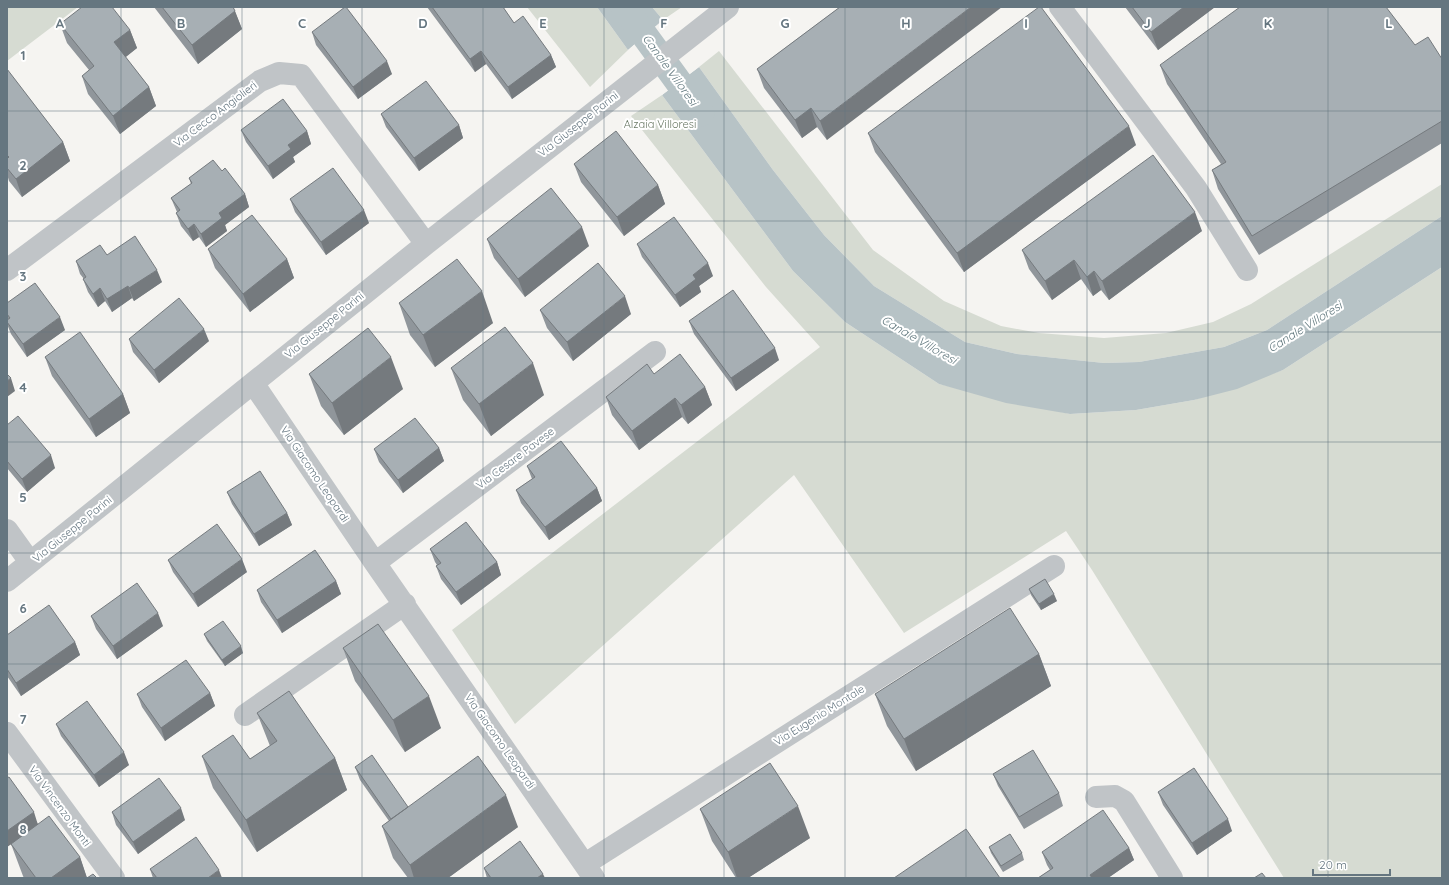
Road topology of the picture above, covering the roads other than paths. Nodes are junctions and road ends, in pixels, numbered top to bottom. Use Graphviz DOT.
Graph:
graph roads {
  1 [pos="728,7"];
  2 [pos="1060,7"];
  3 [pos="426,244"];
  4 [pos="7,270"];
  5 [pos="1247,270"];
  6 [pos="655,352"];
  7 [pos="253,383"];
  8 [pos="7,530"];
  9 [pos="30,562"];
  10 [pos="375,563"];
  11 [pos="1054,566"];
  12 [pos="7,582"];
  13 [pos="405,604"];
  14 [pos="245,715"];
  15 [pos="7,733"];
  16 [pos="1096,797"];
  17 [pos="590,871"];
  18 [pos="114,878"];
  19 [pos="1172,878"];
  1 -- 3 [label="street, Via Giuseppe Parini"];
  2 -- 5 [label="street"];
  3 -- 4 [label="street, Via Cecco Angiolieri"];
  3 -- 7 [label="street, Via Giuseppe Parini"];
  6 -- 10 [label="street, Via Cesare Pavese"];
  7 -- 9 [label="street, Via Giuseppe Parini"];
  7 -- 10 [label="street, Via Giacomo Leopardi"];
  8 -- 9 [label="street"];
  9 -- 12 [label="street, Via Giuseppe Parini"];
  10 -- 13 [label="street, Via Giacomo Leopardi"];
  11 -- 17 [label="street, Via Eugenio Montale"];
  13 -- 14 [label="street"];
  13 -- 17 [label="street, Via Giacomo Leopardi"];
  15 -- 18 [label="street, Via Vincenzo Monti"];
  16 -- 19 [label="street"];
}
